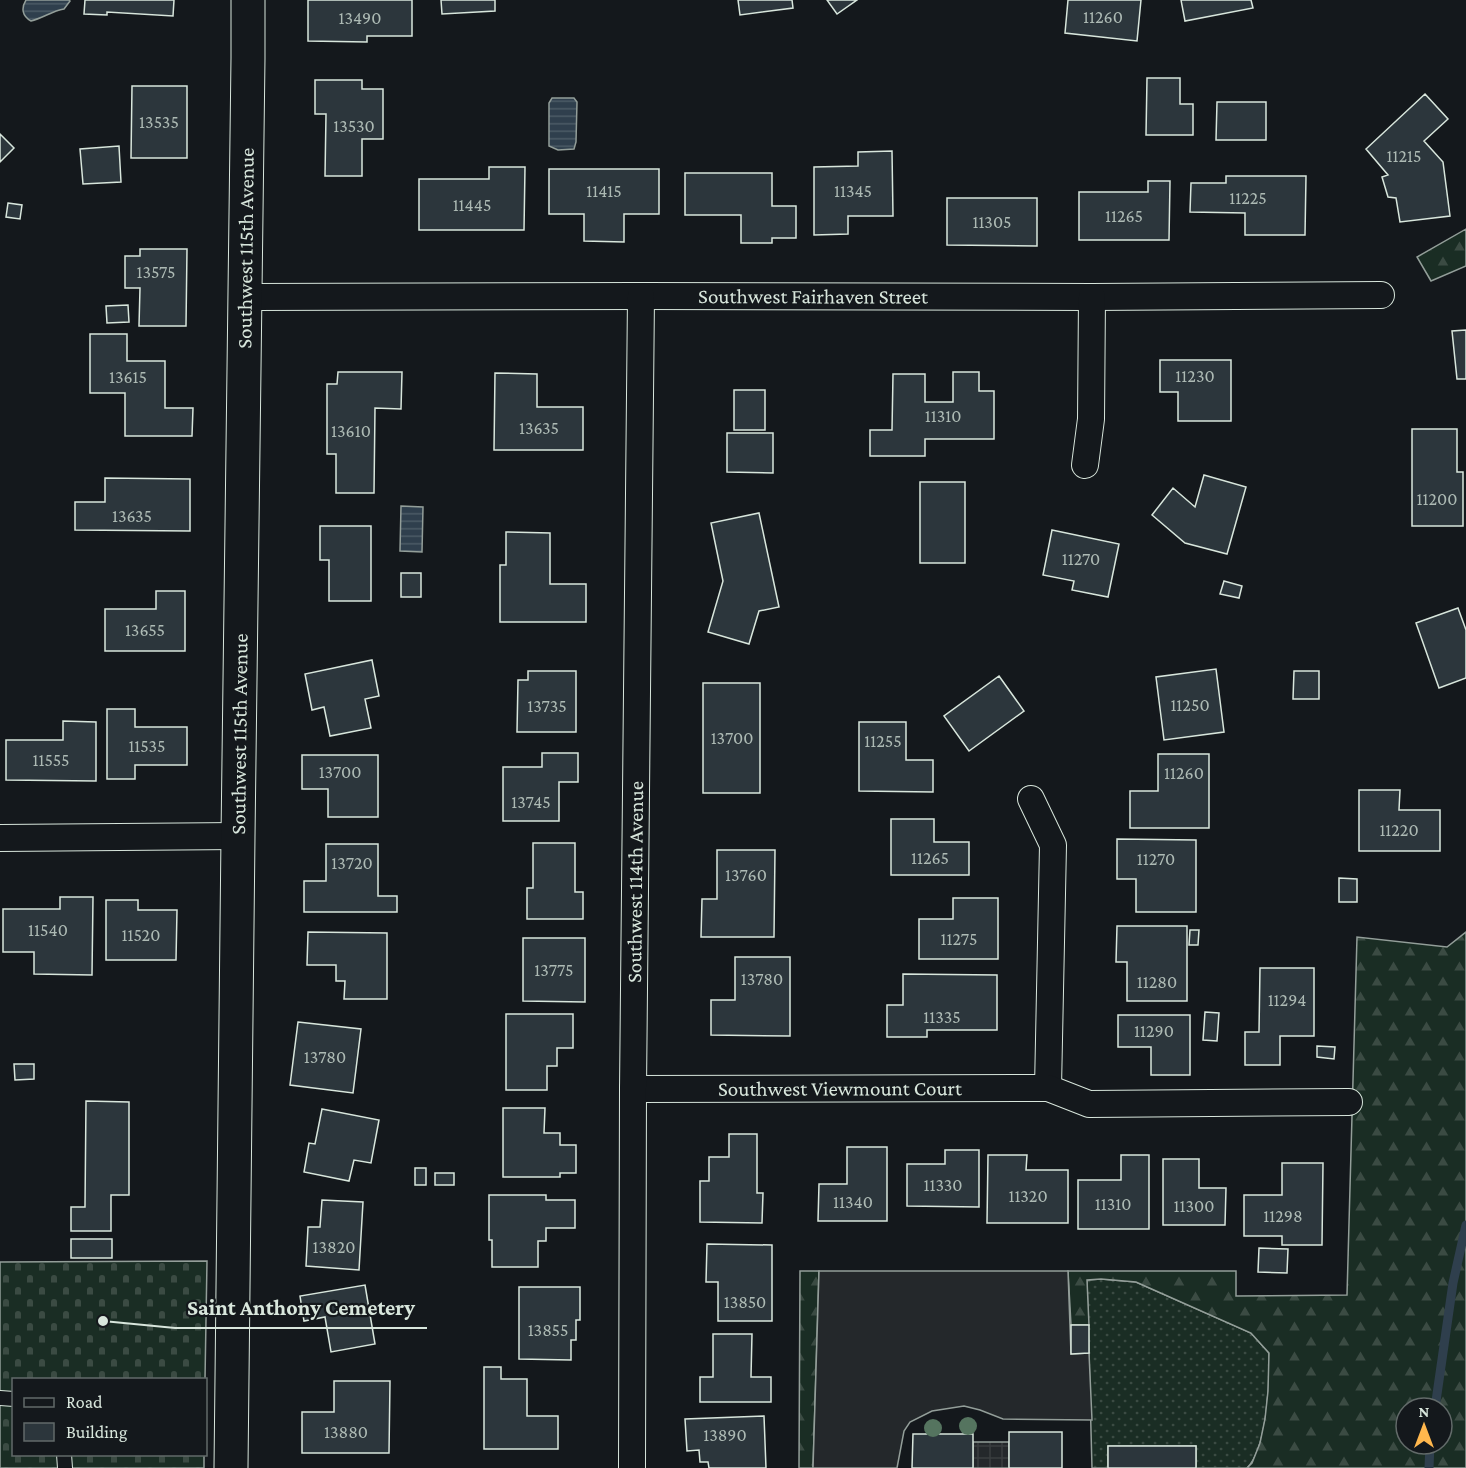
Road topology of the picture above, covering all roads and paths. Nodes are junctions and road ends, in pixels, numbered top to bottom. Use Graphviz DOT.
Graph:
graph roads {
  1 [pos="248,0"];
  2 [pos="1382,295"];
  3 [pos="641,296"];
  4 [pos="245,297"];
  5 [pos="1092,297"];
  6 [pos="1085,465"];
  7 [pos="1031,799"];
  8 [pos="238,836"];
  9 [pos="0,838"];
  10 [pos="1048,1088"];
  11 [pos="633,1089"];
  12 [pos="1349,1102"];
  13 [pos="231,1468"];
  14 [pos="632,1468"];
  1 -- 4 [label="street, Southwest 115th Avenue"];
  2 -- 5 [label="street, Southwest Fairhaven Street"];
  3 -- 4 [label="street, Southwest Fairhaven Street"];
  3 -- 5 [label="street, Southwest Fairhaven Street"];
  3 -- 11 [label="street, Southwest 114th Avenue"];
  4 -- 8 [label="street, Southwest 115th Avenue"];
  5 -- 6 [label="street"];
  7 -- 10 [label="street"];
  8 -- 9 [label="street"];
  8 -- 13 [label="street, Southwest 115th Avenue"];
  10 -- 11 [label="street, Southwest Viewmount Court"];
  10 -- 12 [label="street, Southwest Viewmount Court"];
  11 -- 14 [label="street, Southwest 114th Avenue"];
}
